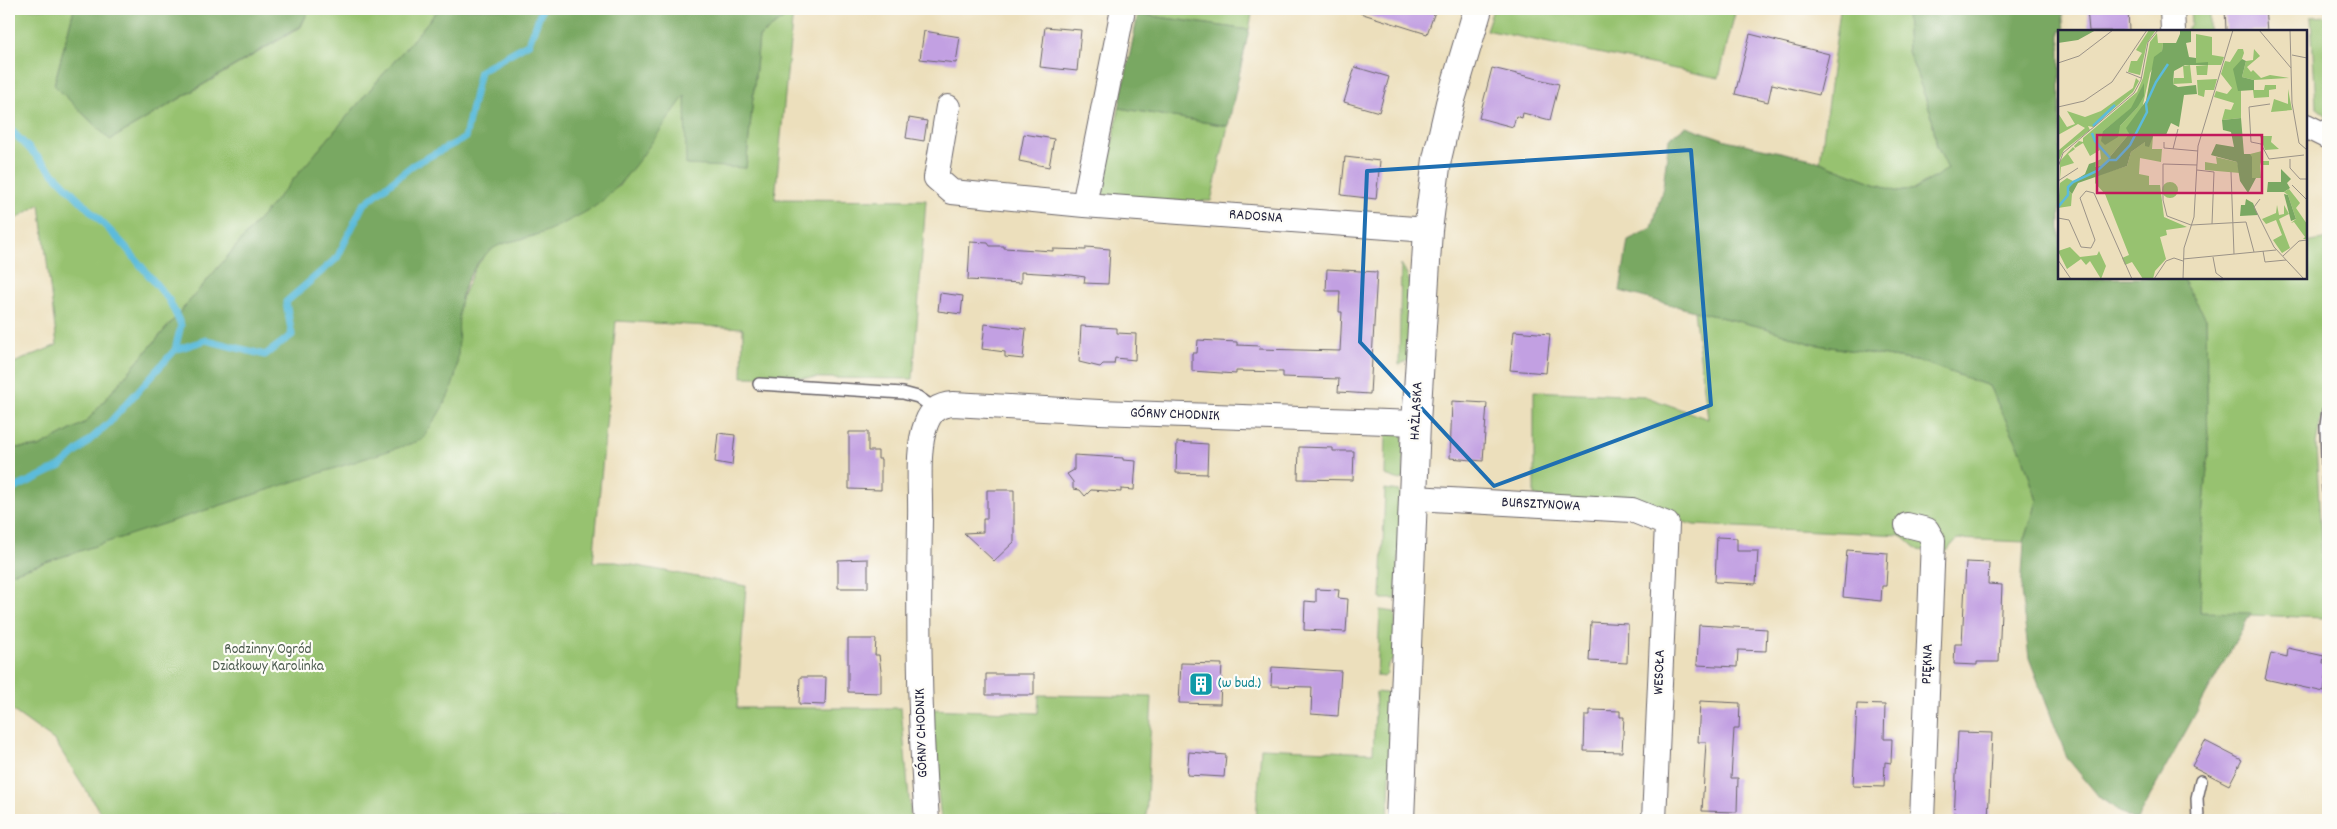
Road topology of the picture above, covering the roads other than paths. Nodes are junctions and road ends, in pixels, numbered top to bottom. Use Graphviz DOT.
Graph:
graph roads {
  1 [pos="1123,9"];
  2 [pos="1478,9"];
  3 [pos="2172,9"];
  4 [pos="2173,30"];
  5 [pos="948,107"];
  6 [pos="2307,126"];
  7 [pos="2328,137"];
  8 [pos="1084,205"];
  9 [pos="1428,230"];
  10 [pos="759,384"];
  11 [pos="935,409"];
  12 [pos="2328,411"];
  13 [pos="1416,423"];
  14 [pos="2328,490"];
  15 [pos="1414,498"];
  16 [pos="1667,524"];
  17 [pos="1907,525"];
  18 [pos="2201,781"];
  19 [pos="927,820"];
  20 [pos="1400,820"];
  21 [pos="1654,820"];
  22 [pos="1922,820"];
  23 [pos="2198,820"];
  1 -- 8 [label="street"];
  2 -- 9 [label="street, HAŻLASKA"];
  3 -- 4 [label="street"];
  5 -- 8 [label="street, RADOSNA"];
  6 -- 7 [label="street"];
  8 -- 9 [label="street, RADOSNA"];
  9 -- 13 [label="street, HAŻLASKA"];
  10 -- 11 [label="lane"];
  11 -- 13 [label="street, GÓRNY CHODNIK"];
  11 -- 19 [label="street, GÓRNY CHODNIK"];
  12 -- 14 [label="lane"];
  13 -- 15 [label="street, HAŻLASKA"];
  15 -- 16 [label="street, BURSZTYNOWA"];
  15 -- 20 [label="street, HAŻLASKA"];
  16 -- 21 [label="street, WESOŁA"];
  17 -- 22 [label="street, PIĘKNA"];
  18 -- 23 [label="lane"];
}
